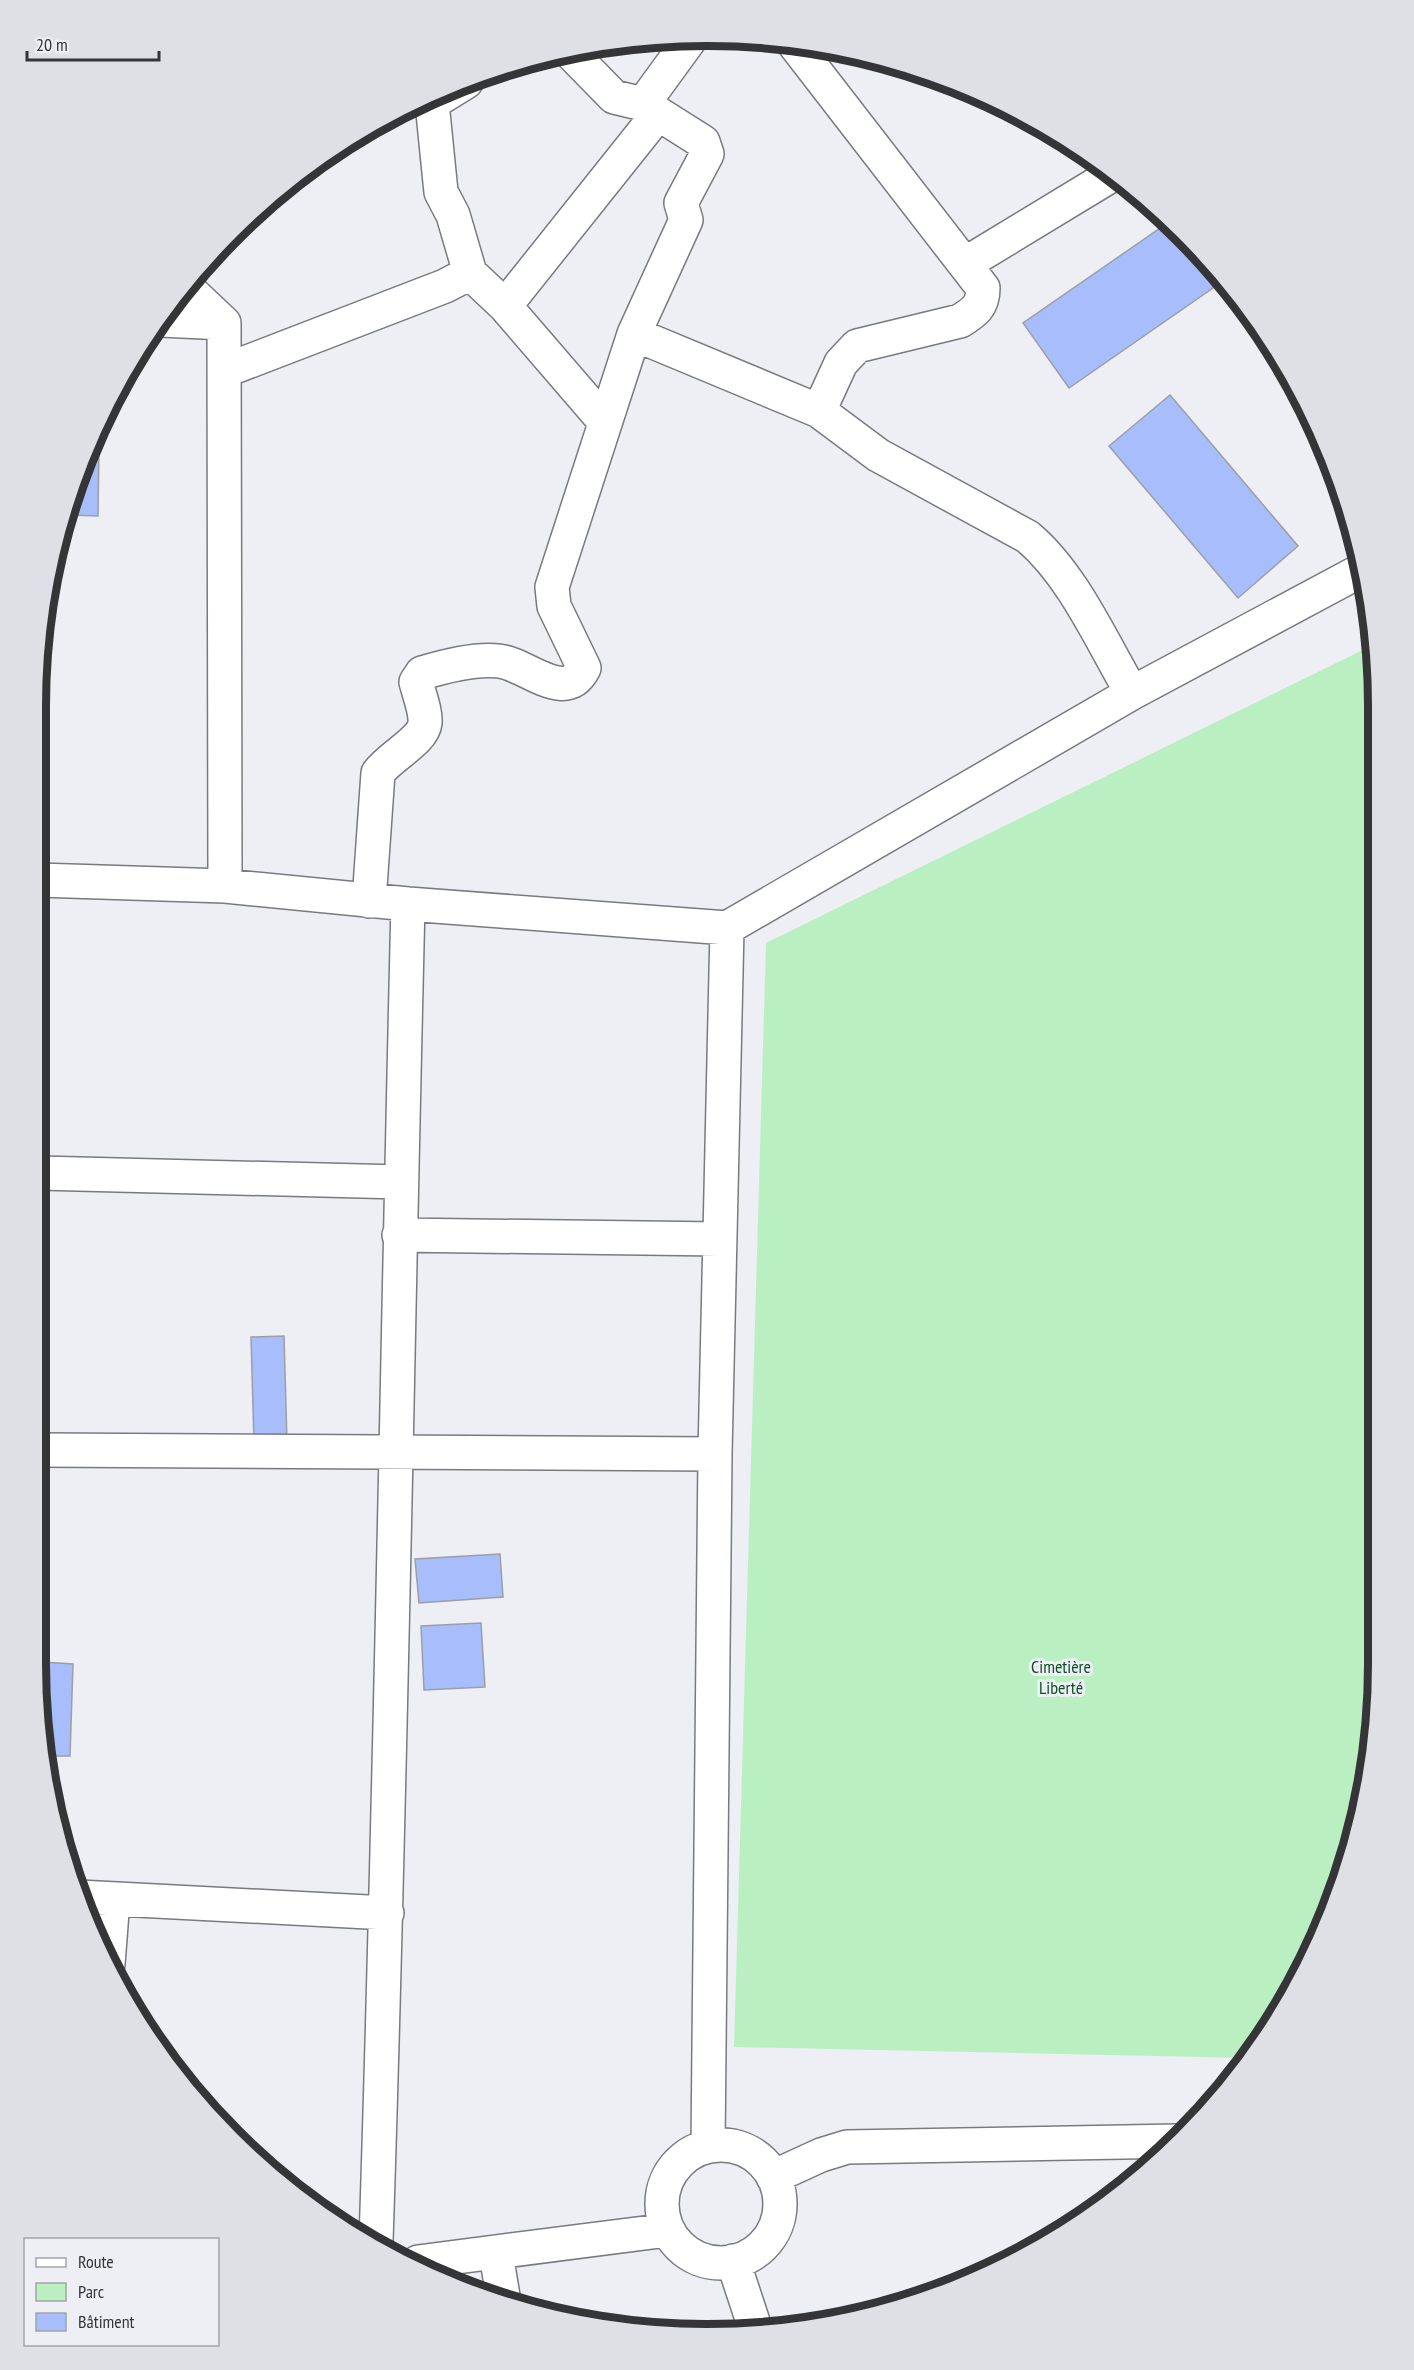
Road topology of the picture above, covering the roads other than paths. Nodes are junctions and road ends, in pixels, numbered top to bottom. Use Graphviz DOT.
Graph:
graph roads {
  1 [pos="686,47"];
  2 [pos="802,53"];
  3 [pos="577,59"];
  4 [pos="431,108"];
  5 [pos="650,109"];
  6 [pos="1104,180"];
  7 [pos="965,264"];
  8 [pos="470,273"];
  9 [pos="193,293"];
  10 [pos="505,306"];
  11 [pos="172,321"];
  12 [pos="224,323"];
  13 [pos="634,334"];
  14 [pos="224,371"];
  15 [pos="819,411"];
  16 [pos="605,422"];
  17 [pos="1354,574"];
  18 [pos="1132,693"];
  19 [pos="46,880"];
  20 [pos="225,886"];
  21 [pos="369,901"];
  22 [pos="408,904"];
  23 [pos="727,928"];
  24 [pos="46,1173"];
  25 [pos="401,1182"];
  26 [pos="399,1235"];
  27 [pos="720,1239"];
  28 [pos="46,1450"];
  29 [pos="394,1453"];
  30 [pos="715,1454"];
  31 [pos="90,1898"];
  32 [pos="113,1899"];
  33 [pos="387,1913"];
  34 [pos="110,1943"];
  35 [pos="1161,2142"];
  36 [pos="708,2146"];
  37 [pos="773,2177"];
  38 [pos="668,2230"];
  39 [pos="376,2235"];
  40 [pos="496,2254"];
  41 [pos="428,2261"];
  42 [pos="733,2261"];
  43 [pos="502,2290"];
  44 [pos="753,2322"];
  1 -- 5 [label="street"];
  2 -- 7 [label="street"];
  3 -- 5 [label="street"];
  4 -- 8 [label="street"];
  5 -- 10 [label="street"];
  5 -- 13 [label="street"];
  6 -- 7 [label="street"];
  7 -- 15 [label="street"];
  8 -- 10 [label="street"];
  8 -- 14 [label="street"];
  9 -- 12 [label="street"];
  10 -- 16 [label="street"];
  11 -- 12 [label="street"];
  12 -- 14 [label="street"];
  13 -- 15 [label="street"];
  13 -- 16 [label="street"];
  14 -- 20 [label="street"];
  15 -- 18 [label="street"];
  16 -- 21 [label="street"];
  17 -- 18 [label="street"];
  18 -- 23 [label="street"];
  19 -- 20 [label="street"];
  20 -- 21 [label="street"];
  21 -- 22 [label="street"];
  22 -- 23 [label="street"];
  22 -- 25 [label="street"];
  23 -- 27 [label="street"];
  24 -- 25 [label="street"];
  25 -- 26 [label="street"];
  26 -- 27 [label="street"];
  26 -- 29 [label="street"];
  27 -- 30 [label="street"];
  28 -- 29 [label="street"];
  29 -- 30 [label="street"];
  29 -- 33 [label="street"];
  30 -- 36 [label="street"];
  31 -- 32 [label="street"];
  32 -- 33 [label="street"];
  32 -- 34 [label="street"];
  33 -- 39 [label="street"];
  35 -- 37 [label="street"];
  36 -- 37 [label="street"];
  36 -- 38 [label="street"];
  37 -- 42 [label="street"];
  38 -- 40 [label="street"];
  38 -- 42 [label="street"];
  40 -- 41 [label="street"];
  40 -- 43 [label="street"];
  42 -- 44 [label="street"];
}
